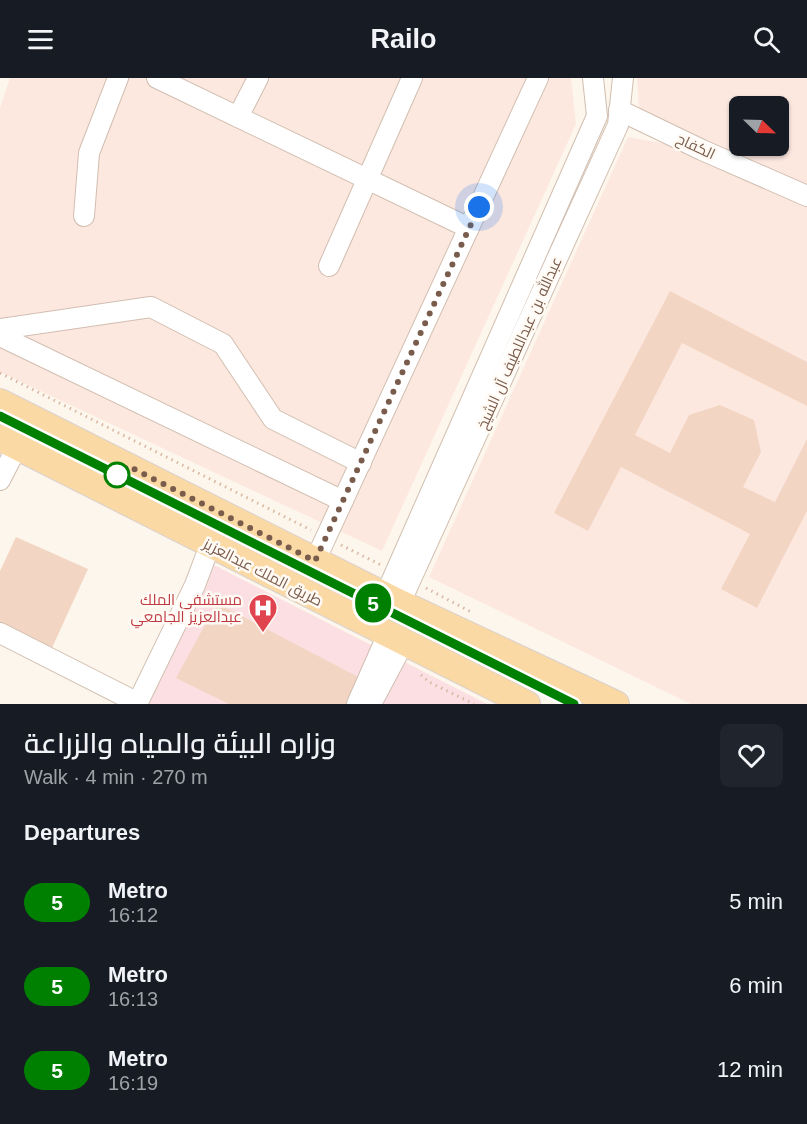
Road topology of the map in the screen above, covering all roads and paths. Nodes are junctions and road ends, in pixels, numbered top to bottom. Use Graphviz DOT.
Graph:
graph roads {
  1 [pos="117,78"];
  2 [pos="157,78"];
  3 [pos="258,78"];
  4 [pos="412,78"];
  5 [pos="538,78"];
  6 [pos="593,78"];
  7 [pos="622,78"];
  8 [pos="619,110"];
  9 [pos="238,117"];
  10 [pos="366,178"];
  11 [pos="807,196"];
  12 [pos="84,216"];
  13 [pos="469,228"];
  14 [pos="329,266"];
  15 [pos="0,329"];
  16 [pos="0,336"];
  17 [pos="0,373"];
  18 [pos="0,402"];
  19 [pos="9,443"];
  20 [pos="361,463"];
  21 [pos="0,480"];
  22 [pos="343,501"];
  23 [pos="326,538"];
  24 [pos="210,545"];
  25 [pos="315,561"];
  26 [pos="390,569"];
  27 [pos="392,599"];
  28 [pos="0,633"];
  29 [pos="396,638"];
  30 [pos="429,682"];
  31 [pos="137,703"];
  32 [pos="357,704"];
  33 [pos="371,704"];
  34 [pos="474,704"];
  35 [pos="527,704"];
  36 [pos="616,704"];
  1 -- 12 [label="street"];
  2 -- 9 [label="street"];
  3 -- 9 [label="street"];
  4 -- 10 [label="street"];
  5 -- 13 [label="street"];
  6 -- 27 [label="street, عبدالله بن عبداللطيف آل الشيخ"];
  7 -- 8 [label="street, عبدالله بن عبداللطيف آل الشيخ"];
  8 -- 11 [label="street, الكفاح"];
  8 -- 27 [label="street, عبدالله بن عبداللطيف آل الشيخ"];
  9 -- 10 [label="street"];
  10 -- 13 [label="street"];
  10 -- 14 [label="street"];
  13 -- 20 [label="street"];
  15 -- 20 [label="street"];
  16 -- 22 [label="street"];
  17 -- 23 [label="path"];
  18 -- 25 [label="main road"];
  19 -- 21 [label="street"];
  19 -- 24 [label="main road, طريق الملك عبدالعزيز"];
  20 -- 22 [label="street"];
  22 -- 23 [label="street"];
  23 -- 25 [label="street"];
  23 -- 26 [label="path"];
  24 -- 29 [label="main road, طريق الملك عبدالعزيز"];
  24 -- 31 [label="street"];
  25 -- 27 [label="main road"];
  27 -- 36 [label="main road"];
  28 -- 31 [label="street"];
  29 -- 32 [label="street"];
  29 -- 33 [label="street"];
  29 -- 35 [label="main road, طريق الملك عبدالعزيز"];
  30 -- 34 [label="path"];
}
